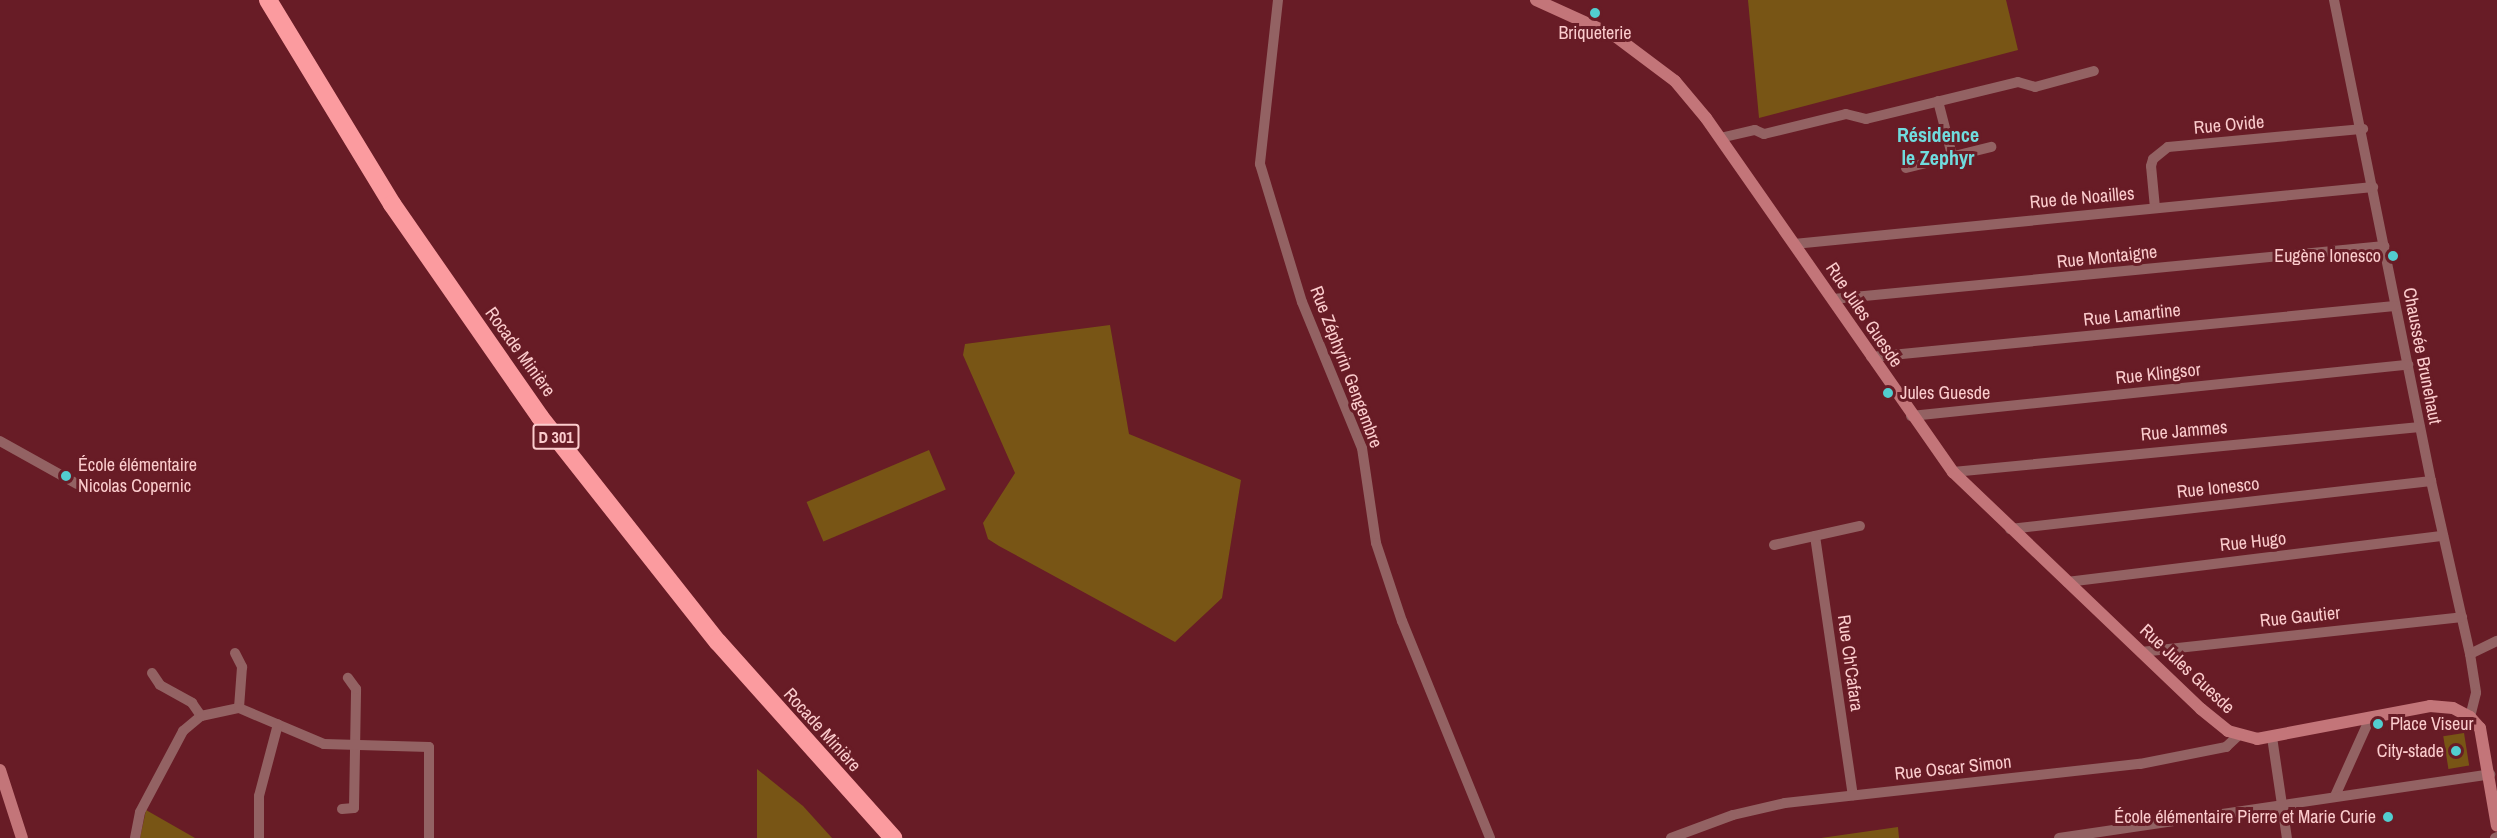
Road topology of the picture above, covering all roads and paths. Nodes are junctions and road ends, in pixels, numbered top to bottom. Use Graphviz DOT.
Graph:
graph roads {
  1 [pos="258,0"];
  2 [pos="268,0"];
  3 [pos="1278,0"];
  4 [pos="1536,0"];
  5 [pos="2334,0"];
  6 [pos="2094,71"];
  7 [pos="1938,101"];
  8 [pos="2362,129"];
  9 [pos="1720,138"];
  10 [pos="1991,147"];
  11 [pos="1952,155"];
  12 [pos="1906,168"];
  13 [pos="2373,187"];
  14 [pos="2155,208"];
  15 [pos="1794,244"];
  16 [pos="2384,246"];
  17 [pos="1833,299"];
  18 [pos="2396,306"];
  19 [pos="1871,357"];
  20 [pos="2408,366"];
  21 [pos="1911,416"];
  22 [pos="2420,427"];
  23 [pos="0,441"];
  24 [pos="1953,472"];
  25 [pos="2431,481"];
  26 [pos="77,484"];
  27 [pos="1860,526"];
  28 [pos="2010,529"];
  29 [pos="1815,536"];
  30 [pos="2443,536"];
  31 [pos="1774,544"];
  32 [pos="2067,582"];
  33 [pos="2462,617"];
  34 [pos="2497,641"];
  35 [pos="2141,652"];
  36 [pos="235,653"];
  37 [pos="2469,654"];
  38 [pos="152,673"];
  39 [pos="348,678"];
  40 [pos="239,708"];
  41 [pos="201,716"];
  42 [pos="2470,717"];
  43 [pos="2370,718"];
  44 [pos="278,724"];
  45 [pos="2238,736"];
  46 [pos="2272,737"];
  47 [pos="356,747"];
  48 [pos="0,770"];
  49 [pos="2490,774"];
  50 [pos="1853,795"];
  51 [pos="2335,796"];
  52 [pos="2282,803"];
  53 [pos="342,809"];
  54 [pos="2497,826"];
  55 [pos="22,838"];
  56 [pos="135,838"];
  57 [pos="259,838"];
  58 [pos="429,838"];
  59 [pos="882,838"];
  60 [pos="893,838"];
  61 [pos="1490,838"];
  62 [pos="1671,838"];
  63 [pos="2059,838"];
  64 [pos="2287,838"];
  1 -- 59 [label="highway, Rocade Minière / D 301"];
  2 -- 60 [label="highway, Rocade Minière / D 301"];
  3 -- 61 [label="street, Rue Zéphyrin Gengembre"];
  4 -- 9 [label="main road, Rue Jules Guesde"];
  5 -- 8 [label="street, Chaussée Brunehaut"];
  6 -- 7 [label="street"];
  7 -- 9 [label="street"];
  7 -- 11 [label="street"];
  8 -- 13 [label="street, Chaussée Brunehaut"];
  8 -- 14 [label="street, Rue Ovide"];
  9 -- 15 [label="main road, Rue Jules Guesde"];
  10 -- 11 [label="street"];
  11 -- 12 [label="street"];
  13 -- 14 [label="street, Rue de Noailles"];
  13 -- 16 [label="street, Chaussée Brunehaut"];
  14 -- 15 [label="street, Rue de Noailles"];
  15 -- 17 [label="main road, Rue Jules Guesde"];
  16 -- 17 [label="street, Rue Montaigne"];
  16 -- 18 [label="street, Chaussée Brunehaut"];
  17 -- 19 [label="main road, Rue Jules Guesde"];
  18 -- 19 [label="street, Rue Lamartine"];
  18 -- 20 [label="street, Chaussée Brunehaut"];
  19 -- 21 [label="main road, Rue Jules Guesde"];
  20 -- 21 [label="street, Rue Klingsor"];
  20 -- 22 [label="street, Chaussée Brunehaut"];
  21 -- 24 [label="main road, Rue Jules Guesde"];
  22 -- 24 [label="street, Rue Jammes"];
  22 -- 25 [label="street, Chaussée Brunehaut"];
  23 -- 26 [label="street"];
  24 -- 28 [label="main road, Rue Jules Guesde"];
  25 -- 28 [label="street, Rue Ionesco"];
  25 -- 30 [label="street, Chaussée Brunehaut"];
  27 -- 29 [label="street"];
  28 -- 32 [label="main road, Rue Jules Guesde"];
  29 -- 31 [label="street"];
  29 -- 50 [label="street, Rue Ch'Cafara"];
  30 -- 32 [label="street, Rue Hugo"];
  30 -- 33 [label="street, Chaussée Brunehaut"];
  32 -- 35 [label="main road, Rue Jules Guesde"];
  33 -- 35 [label="street, Rue Gautier"];
  33 -- 37 [label="street, Chaussée Brunehaut"];
  34 -- 37 [label="street"];
  35 -- 45 [label="main road, Rue Jules Guesde"];
  36 -- 40 [label="street"];
  37 -- 42 [label="street, Chaussée Brunehaut"];
  38 -- 41 [label="street"];
  39 -- 47 [label="street"];
  40 -- 41 [label="street"];
  40 -- 44 [label="street"];
  41 -- 56 [label="street"];
  42 -- 43 [label="main road"];
  42 -- 49 [label="main road"];
  43 -- 46 [label="main road"];
  43 -- 51 [label="street"];
  44 -- 47 [label="street"];
  44 -- 57 [label="street"];
  45 -- 46 [label="main road"];
  45 -- 50 [label="street, Rue Oscar Simon"];
  46 -- 52 [label="street"];
  47 -- 53 [label="street"];
  47 -- 58 [label="street"];
  48 -- 55 [label="main road"];
  49 -- 51 [label="street"];
  49 -- 54 [label="main road"];
  50 -- 62 [label="street, Rue Oscar Simon"];
  51 -- 52 [label="street"];
  52 -- 63 [label="street"];
  52 -- 64 [label="street"];
}
